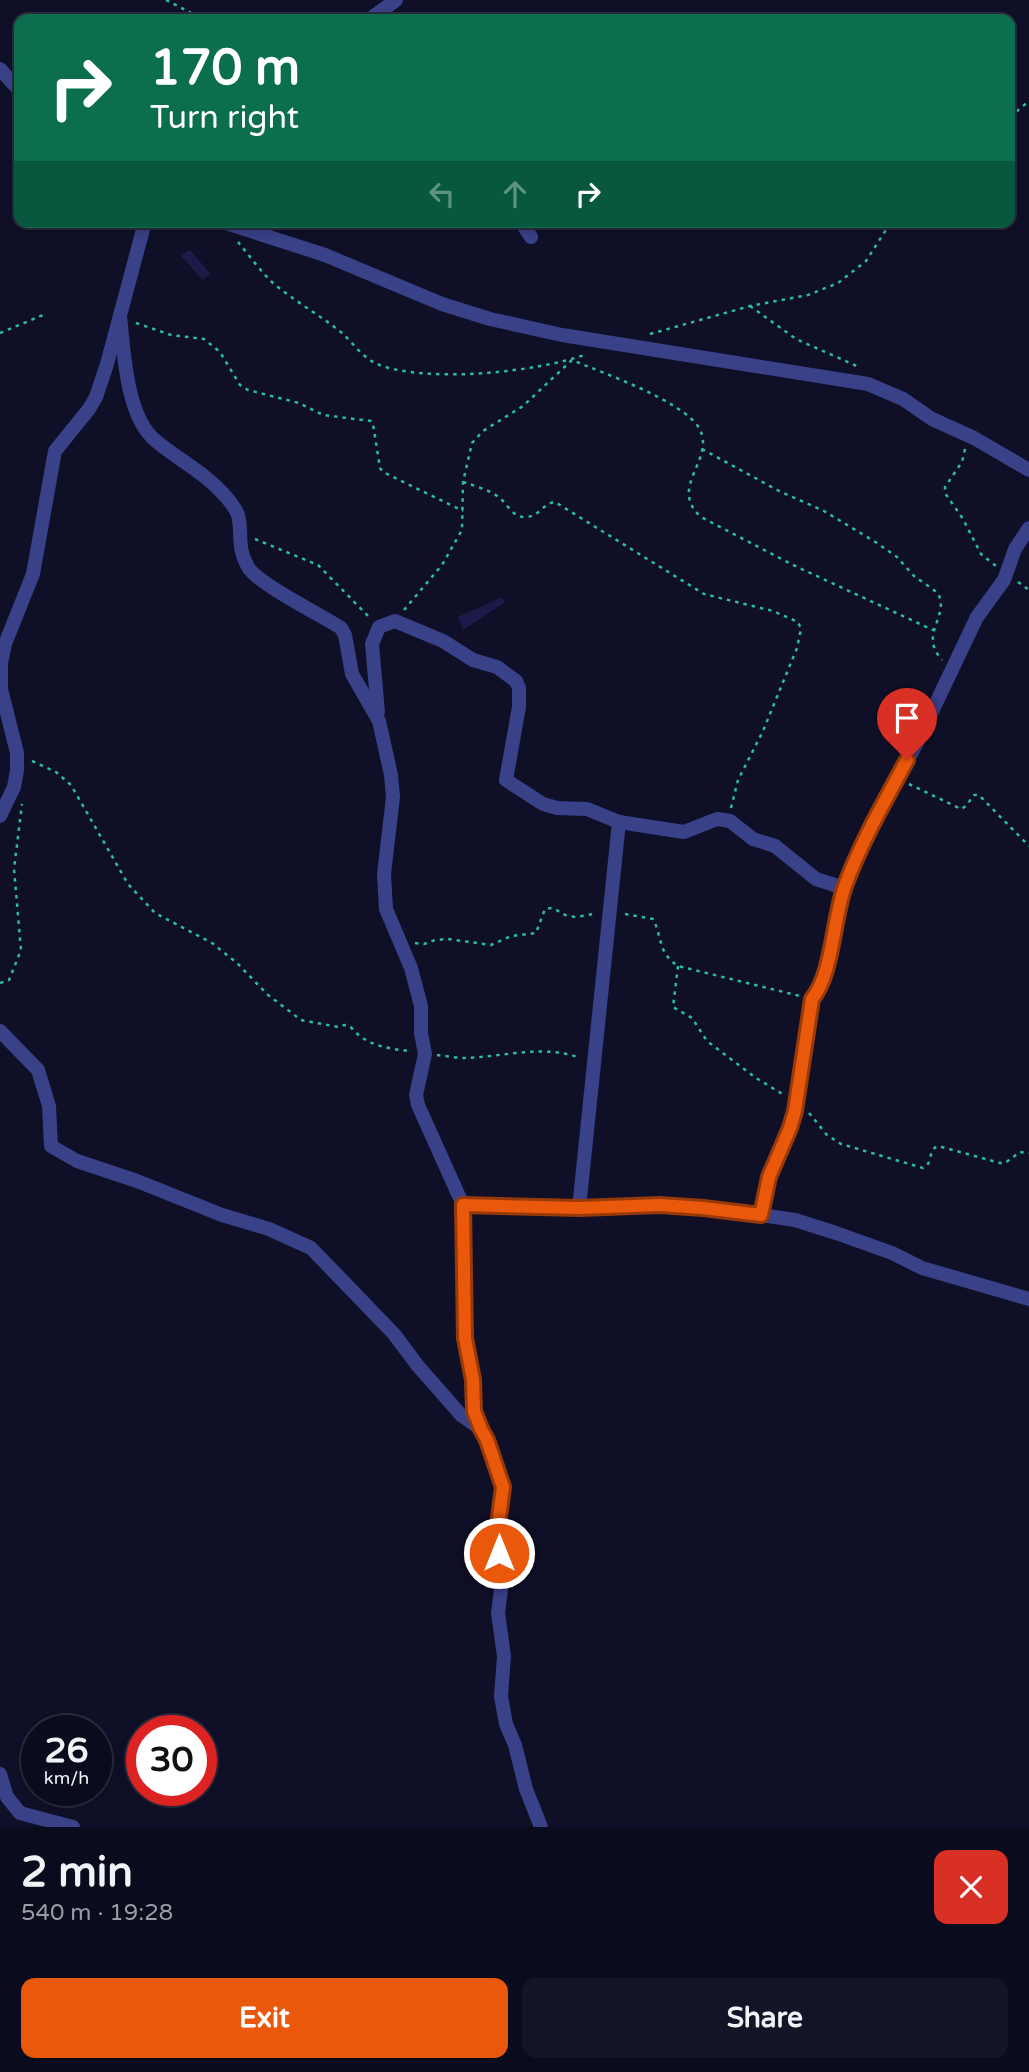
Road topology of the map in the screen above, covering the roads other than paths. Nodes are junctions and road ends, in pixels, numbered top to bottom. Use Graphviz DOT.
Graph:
graph roads {
  1 [pos="396,0"];
  2 [pos="377,14"];
  3 [pos="0,69"];
  4 [pos="14,84"];
  5 [pos="143,228"];
  6 [pos="241,228"];
  7 [pos="525,228"];
  8 [pos="531,237"];
  9 [pos="120,316"];
  10 [pos="1029,470"];
  11 [pos="1029,528"];
  12 [pos="379,720"];
  13 [pos="0,735"];
  14 [pos="17,753"];
  15 [pos="0,816"];
  16 [pos="619,822"];
  17 [pos="844,888"];
  18 [pos="0,1031"];
  19 [pos="463,1205"];
  20 [pos="579,1208"];
  21 [pos="761,1215"];
  22 [pos="1029,1299"];
  23 [pos="481,1429"];
  24 [pos="0,1774"];
  25 [pos="73,1827"];
  26 [pos="541,1827"];
  1 -- 2 [label="street"];
  3 -- 4 [label="street"];
  5 -- 9 [label="street"];
  6 -- 10 [label="street"];
  7 -- 8 [label="street"];
  9 -- 12 [label="street"];
  9 -- 14 [label="street"];
  11 -- 17 [label="street"];
  12 -- 16 [label="street"];
  12 -- 19 [label="street"];
  13 -- 14 [label="street"];
  14 -- 15 [label="street"];
  16 -- 17 [label="street"];
  16 -- 20 [label="street"];
  17 -- 21 [label="street"];
  18 -- 23 [label="street"];
  19 -- 20 [label="street"];
  19 -- 23 [label="street"];
  20 -- 21 [label="street"];
  21 -- 22 [label="street"];
  23 -- 26 [label="street"];
  24 -- 25 [label="street"];
}
